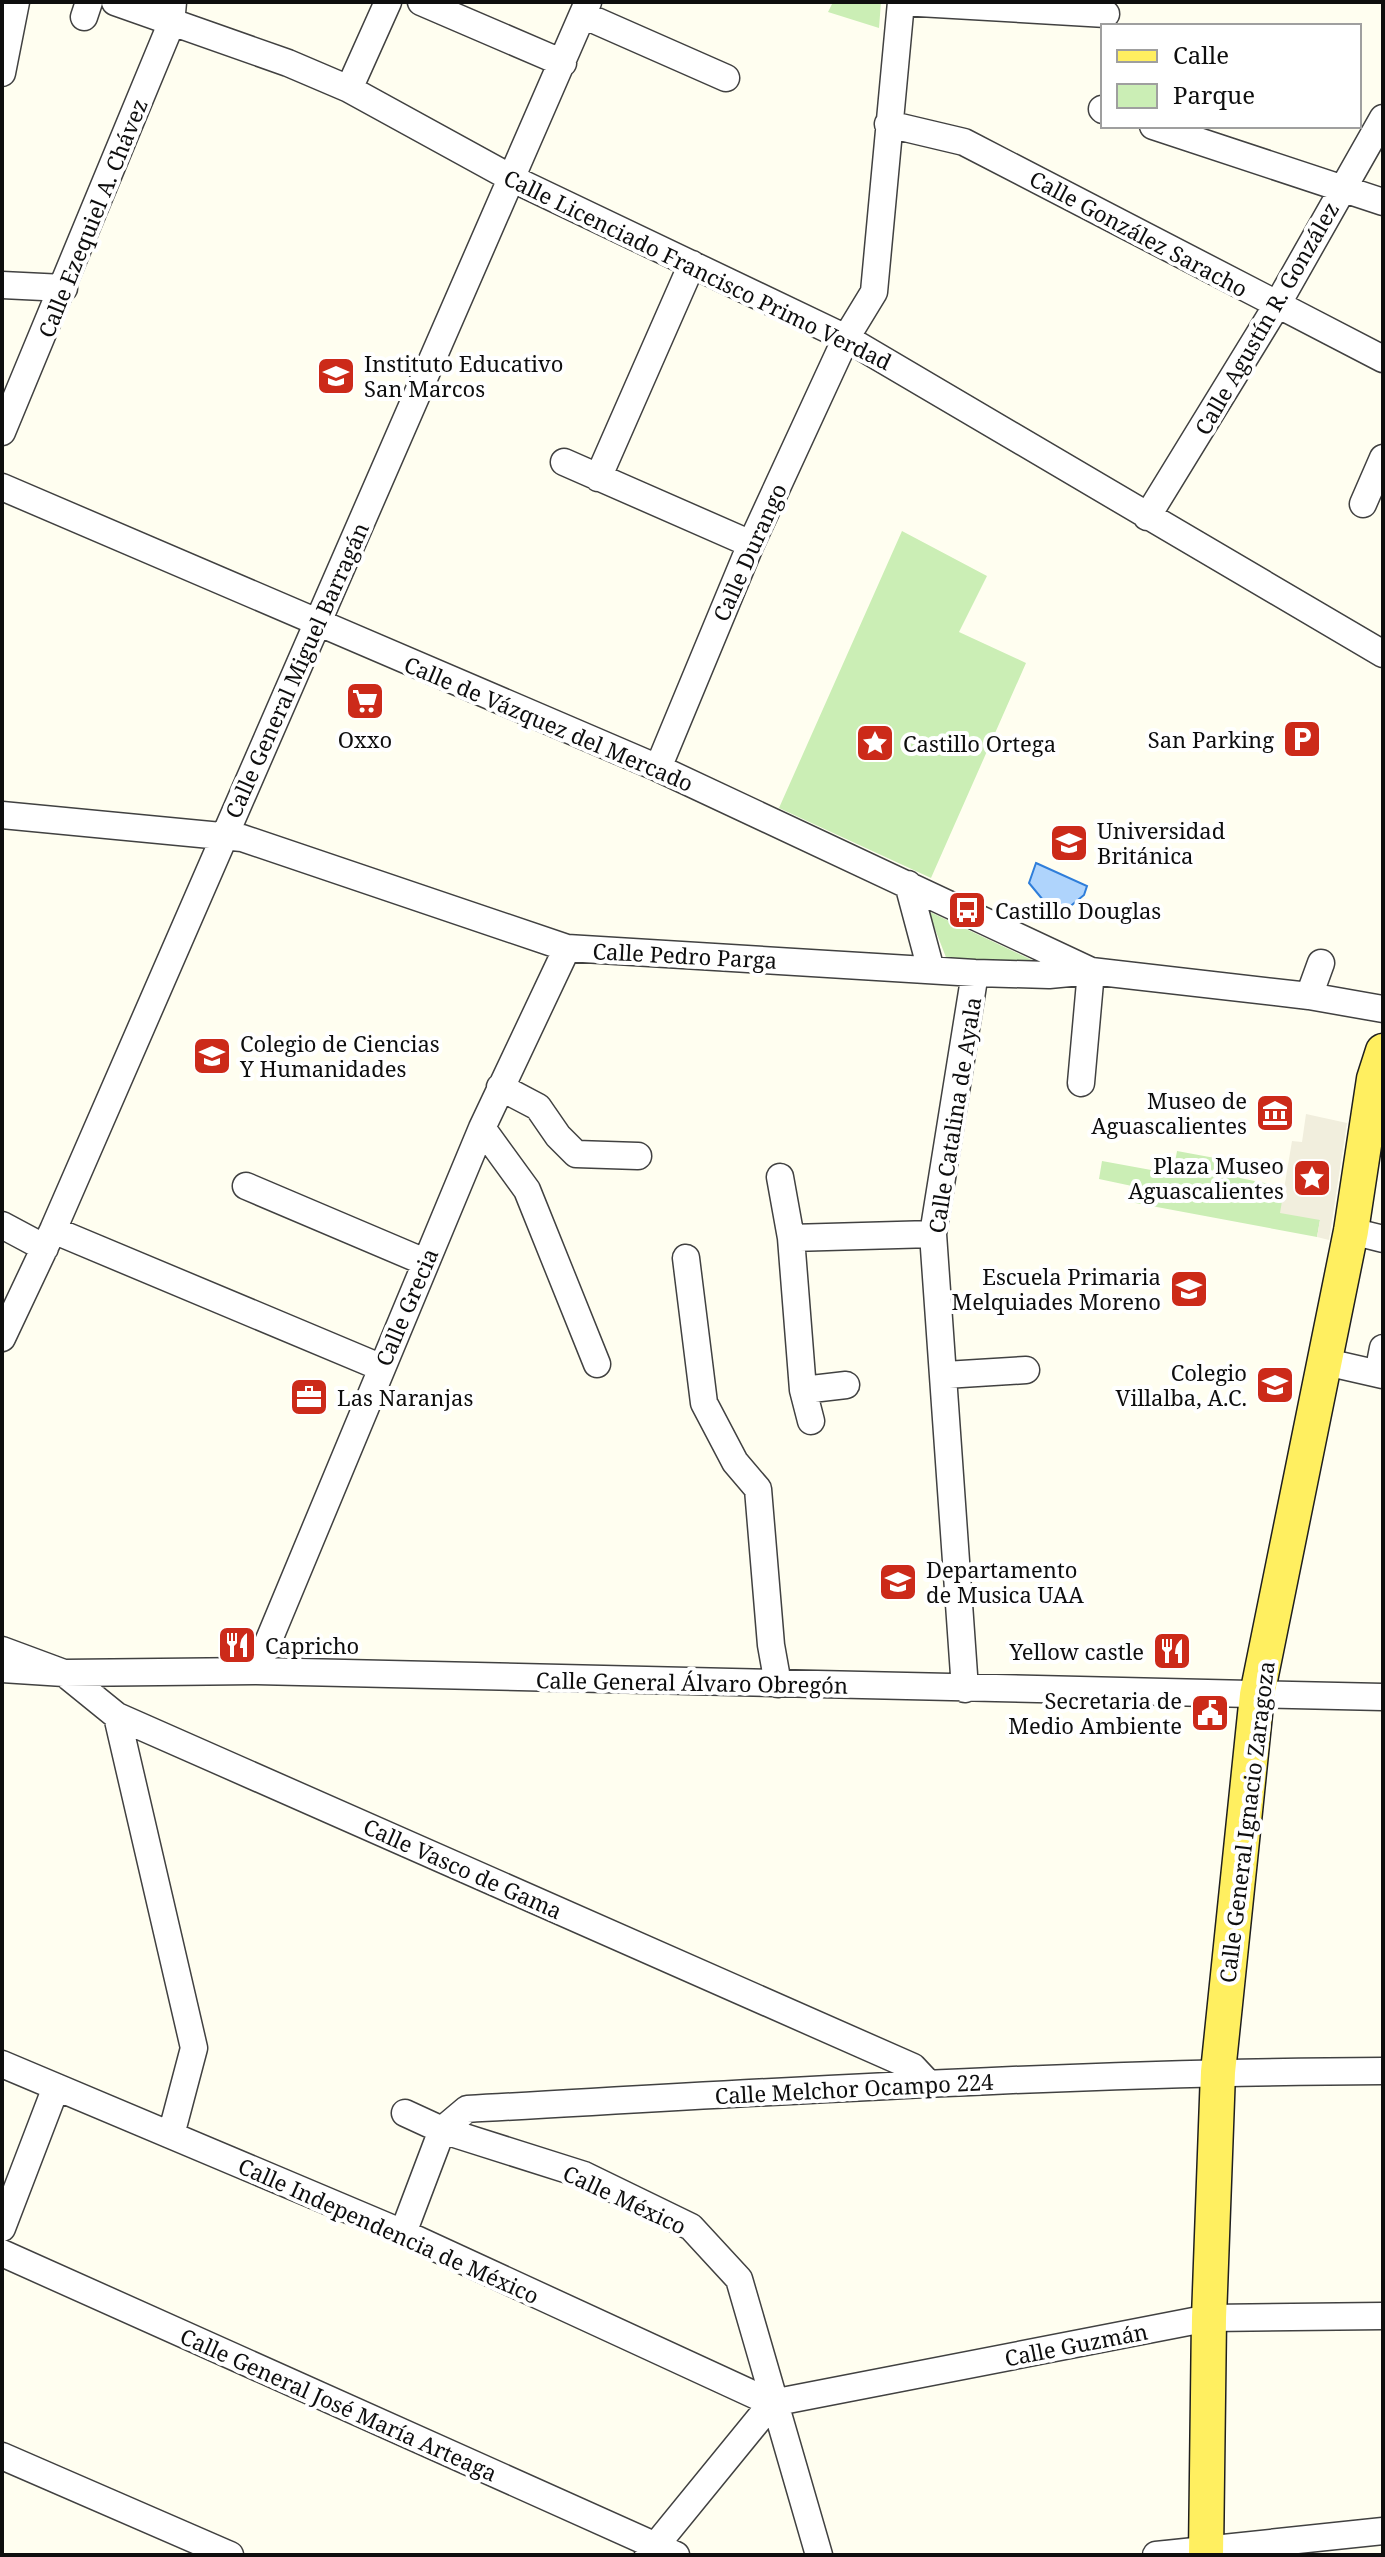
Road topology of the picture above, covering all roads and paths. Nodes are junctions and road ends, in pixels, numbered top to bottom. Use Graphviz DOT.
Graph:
graph roads {
  1 [pos="16,2"];
  2 [pos="115,2"];
  3 [pos="388,2"];
  4 [pos="421,2"];
  5 [pos="901,2"];
  6 [pos="586,8"];
  7 [pos="172,13"];
  8 [pos="1106,14"];
  9 [pos="563,63"];
  10 [pos="2,73"];
  11 [pos="726,78"];
  12 [pos="349,89"];
  13 [pos="1383,118"];
  14 [pos="888,124"];
  15 [pos="1159,128"];
  16 [pos="513,179"];
  17 [pos="1343,187"];
  18 [pos="1383,202"];
  19 [pos="692,264"];
  20 [pos="2,285"];
  21 [pos="64,288"];
  22 [pos="1277,305"];
  23 [pos="846,338"];
  24 [pos="1383,359"];
  25 [pos="2,432"];
  26 [pos="1383,458"];
  27 [pos="564,462"];
  28 [pos="598,478"];
  29 [pos="2,487"];
  30 [pos="1363,504"];
  31 [pos="1147,517"];
  32 [pos="751,544"];
  33 [pos="316,623"];
  34 [pos="1383,654"];
  35 [pos="658,768"];
  36 [pos="2,815"];
  37 [pos="223,836"];
  38 [pos="908,884"];
  39 [pos="567,948"];
  40 [pos="1321,963"];
  41 [pos="931,970"];
  42 [pos="1091,971"];
  43 [pos="975,973"];
  44 [pos="1309,996"];
  45 [pos="1383,1009"];
  46 [pos="1383,1051"];
  47 [pos="1081,1083"];
  48 [pos="500,1087"];
  49 [pos="482,1128"];
  50 [pos="638,1156"];
  51 [pos="780,1177"];
  52 [pos="246,1186"];
  53 [pos="2,1225"];
  54 [pos="933,1234"];
  55 [pos="1367,1235"];
  56 [pos="791,1238"];
  57 [pos="49,1239"];
  58 [pos="686,1258"];
  59 [pos="425,1262"];
  60 [pos="2,1338"];
  61 [pos="1326,1362"];
  62 [pos="597,1364"];
  63 [pos="1381,1366"];
  64 [pos="380,1367"];
  65 [pos="1026,1370"];
  66 [pos="945,1375"];
  67 [pos="846,1385"];
  68 [pos="803,1390"];
  69 [pos="811,1421"];
  70 [pos="2,1650"];
  71 [pos="2,1669"];
  72 [pos="256,1671"];
  73 [pos="64,1673"];
  74 [pos="778,1684"];
  75 [pos="965,1689"];
  76 [pos="1257,1695"];
  77 [pos="1383,1697"];
  78 [pos="117,1716"];
  79 [pos="2,2064"];
  80 [pos="1383,2071"];
  81 [pos="1218,2072"];
  82 [pos="927,2082"];
  83 [pos="56,2087"];
  84 [pos="405,2113"];
  85 [pos="442,2130"];
  86 [pos="171,2135"];
  87 [pos="2,2228"];
  88 [pos="403,2233"];
  89 [pos="2,2253"];
  90 [pos="1383,2316"];
  91 [pos="1209,2318"];
  92 [pos="772,2403"];
  93 [pos="2,2456"];
  94 [pos="1383,2531"];
  95 [pos="660,2552"];
  96 [pos="1206,2552"];
  97 [pos="230,2555"];
  98 [pos="819,2555"];
  99 [pos="1156,2555"];
  1 -- 10 [label="street"];
  2 -- 7 [label="street, Calle Licenciado Francisco Primo Verdad"];
  3 -- 12 [label="street"];
  4 -- 9 [label="street"];
  5 -- 8 [label="street"];
  5 -- 14 [label="street, Calle Durango"];
  6 -- 9 [label="street, Calle General Miguel Barragán"];
  6 -- 11 [label="street"];
  7 -- 12 [label="street, Calle Licenciado Francisco Primo Verdad"];
  7 -- 21 [label="street, Calle Ezequiel A. Chávez"];
  9 -- 16 [label="street, Calle General Miguel Barragán"];
  12 -- 16 [label="street, Calle Licenciado Francisco Primo Verdad"];
  13 -- 17 [label="street, Calle Agustín R. González"];
  14 -- 22 [label="street, Calle González Saracho"];
  14 -- 23 [label="street, Calle Durango"];
  15 -- 17 [label="street"];
  16 -- 19 [label="street, Calle Licenciado Francisco Primo Verdad"];
  16 -- 33 [label="street, Calle General Miguel Barragán"];
  17 -- 18 [label="street"];
  17 -- 22 [label="street, Calle Agustín R. González"];
  19 -- 23 [label="street, Calle Licenciado Francisco Primo Verdad"];
  19 -- 28 [label="street"];
  20 -- 21 [label="street"];
  21 -- 25 [label="street, Calle Ezequiel A. Chávez"];
  22 -- 24 [label="street, Calle González Saracho"];
  22 -- 31 [label="street, Calle Agustín R. González"];
  23 -- 31 [label="street, Calle Licenciado Francisco Primo Verdad"];
  23 -- 32 [label="street, Calle Durango"];
  26 -- 30 [label="street"];
  27 -- 28 [label="street"];
  28 -- 32 [label="street"];
  29 -- 33 [label="street, Calle de Vázquez del Mercado"];
  31 -- 34 [label="street, Calle Licenciado Francisco Primo Verdad"];
  32 -- 35 [label="street, Calle Durango"];
  33 -- 35 [label="street, Calle de Vázquez del Mercado"];
  33 -- 37 [label="street, Calle General Miguel Barragán"];
  35 -- 38 [label="street, Calle de Vázquez del Mercado"];
  36 -- 37 [label="street, Calle Pedro Parga"];
  37 -- 39 [label="street, Calle Pedro Parga"];
  37 -- 57 [label="street, Calle General Miguel Barragán"];
  38 -- 41 [label="street"];
  38 -- 42 [label="street, Calle de Vázquez del Mercado"];
  39 -- 41 [label="street, Calle Pedro Parga"];
  39 -- 48 [label="street, Calle Grecia"];
  40 -- 44 [label="street"];
  41 -- 43 [label="street, Calle Pedro Parga"];
  42 -- 43 [label="street, Calle Pedro Parga"];
  42 -- 44 [label="street, Calle Pedro Parga"];
  42 -- 47 [label="street"];
  43 -- 54 [label="street, Calle Catalina de Ayala"];
  44 -- 45 [label="street, Calle Pedro Parga"];
  46 -- 55 [label="main road, Calle General Ignacio Zaragoza"];
  48 -- 49 [label="street, Calle Grecia"];
  48 -- 50 [label="street"];
  49 -- 59 [label="street, Calle Grecia"];
  49 -- 62 [label="street"];
  51 -- 56 [label="street"];
  52 -- 59 [label="street"];
  53 -- 57 [label="street"];
  54 -- 56 [label="street"];
  54 -- 66 [label="street, Calle Catalina de Ayala"];
  55 -- 61 [label="main road, Calle General Ignacio Zaragoza"];
  56 -- 68 [label="street"];
  57 -- 60 [label="street, Calle General Miguel Barragán"];
  57 -- 64 [label="street"];
  58 -- 74 [label="street"];
  59 -- 64 [label="street, Calle Grecia"];
  61 -- 63 [label="street"];
  61 -- 76 [label="main road, Calle General Ignacio Zaragoza"];
  64 -- 72 [label="street, Calle Grecia"];
  65 -- 66 [label="street"];
  66 -- 75 [label="street, Calle Catalina de Ayala"];
  67 -- 68 [label="street"];
  68 -- 69 [label="street"];
  70 -- 73 [label="street, Calle Vasco de Gama"];
  71 -- 73 [label="street, Calle General Álvaro Obregón"];
  72 -- 73 [label="street, Calle General Álvaro Obregón"];
  72 -- 74 [label="street, Calle General Álvaro Obregón"];
  73 -- 78 [label="street, Calle Vasco de Gama"];
  74 -- 75 [label="street, Calle General Álvaro Obregón"];
  75 -- 76 [label="street, Calle General Álvaro Obregón"];
  76 -- 77 [label="street, Calle General Álvaro Obregón"];
  76 -- 81 [label="main road, Calle General Ignacio Zaragoza"];
  78 -- 82 [label="street, Calle Vasco de Gama"];
  78 -- 86 [label="street"];
  79 -- 83 [label="street, Calle Independencia de México"];
  80 -- 81 [label="street, Calle Melchor Ocampo 224"];
  81 -- 82 [label="street, Calle Melchor Ocampo 224"];
  81 -- 91 [label="main road, Calle General Ignacio Zaragoza"];
  82 -- 85 [label="street, Calle Melchor Ocampo 224"];
  83 -- 86 [label="street, Calle Independencia de México"];
  83 -- 87 [label="street"];
  84 -- 85 [label="street, Calle México"];
  85 -- 88 [label="street"];
  85 -- 92 [label="street, Calle México"];
  86 -- 88 [label="street, Calle Independencia de México"];
  88 -- 92 [label="street, Calle Independencia de México"];
  89 -- 95 [label="street, Calle General José María Arteaga"];
  90 -- 91 [label="street, Calle Guzmán"];
  91 -- 92 [label="street, Calle Guzmán"];
  91 -- 96 [label="main road, Calle General Ignacio Zaragoza"];
  92 -- 95 [label="street"];
  92 -- 98 [label="street, Calle México"];
  93 -- 97 [label="street"];
  94 -- 96 [label="street"];
  96 -- 99 [label="street"];
}
